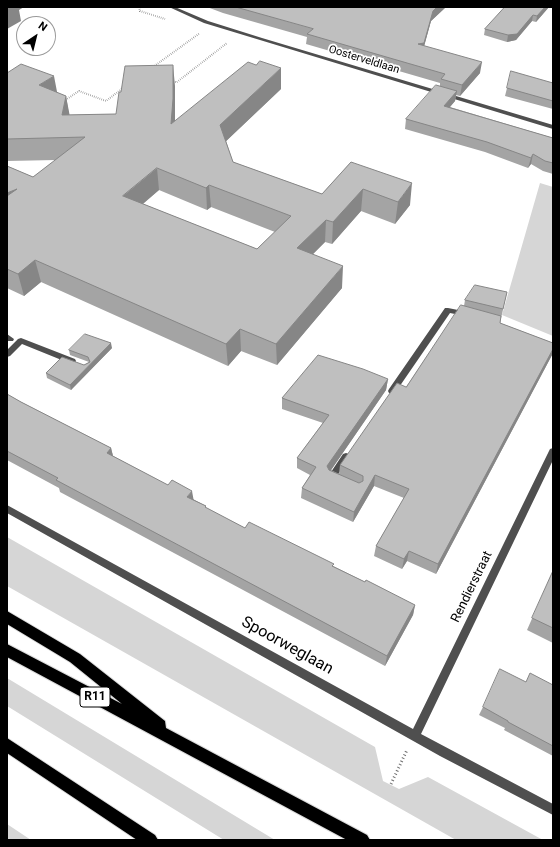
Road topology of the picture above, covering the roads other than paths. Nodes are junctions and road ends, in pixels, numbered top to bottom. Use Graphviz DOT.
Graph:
graph roads {
  1 [pos="171,7"];
  2 [pos="553,127"];
  3 [pos="476,317"];
  4 [pos="7,354"];
  5 [pos="79,364"];
  6 [pos="387,397"];
  7 [pos="353,447"];
  8 [pos="553,451"];
  9 [pos="344,483"];
  10 [pos="7,509"];
  11 [pos="7,616"];
  12 [pos="7,650"];
  13 [pos="415,735"];
  14 [pos="182,744"];
  15 [pos="7,745"];
  16 [pos="553,810"];
  17 [pos="150,840"];
  18 [pos="362,840"];
  1 -- 2 [label="street, Oosterveldlaan"];
  3 -- 6 [label="street"];
  4 -- 5 [label="street"];
  7 -- 9 [label="street"];
  8 -- 13 [label="street, Rendierstraat"];
  10 -- 13 [label="street, Spoorweglaan"];
  11 -- 14 [label="highway"];
  12 -- 14 [label="highway, R11"];
  13 -- 16 [label="street, Spoorweglaan"];
  14 -- 18 [label="highway, R11"];
  15 -- 17 [label="highway"];
}
